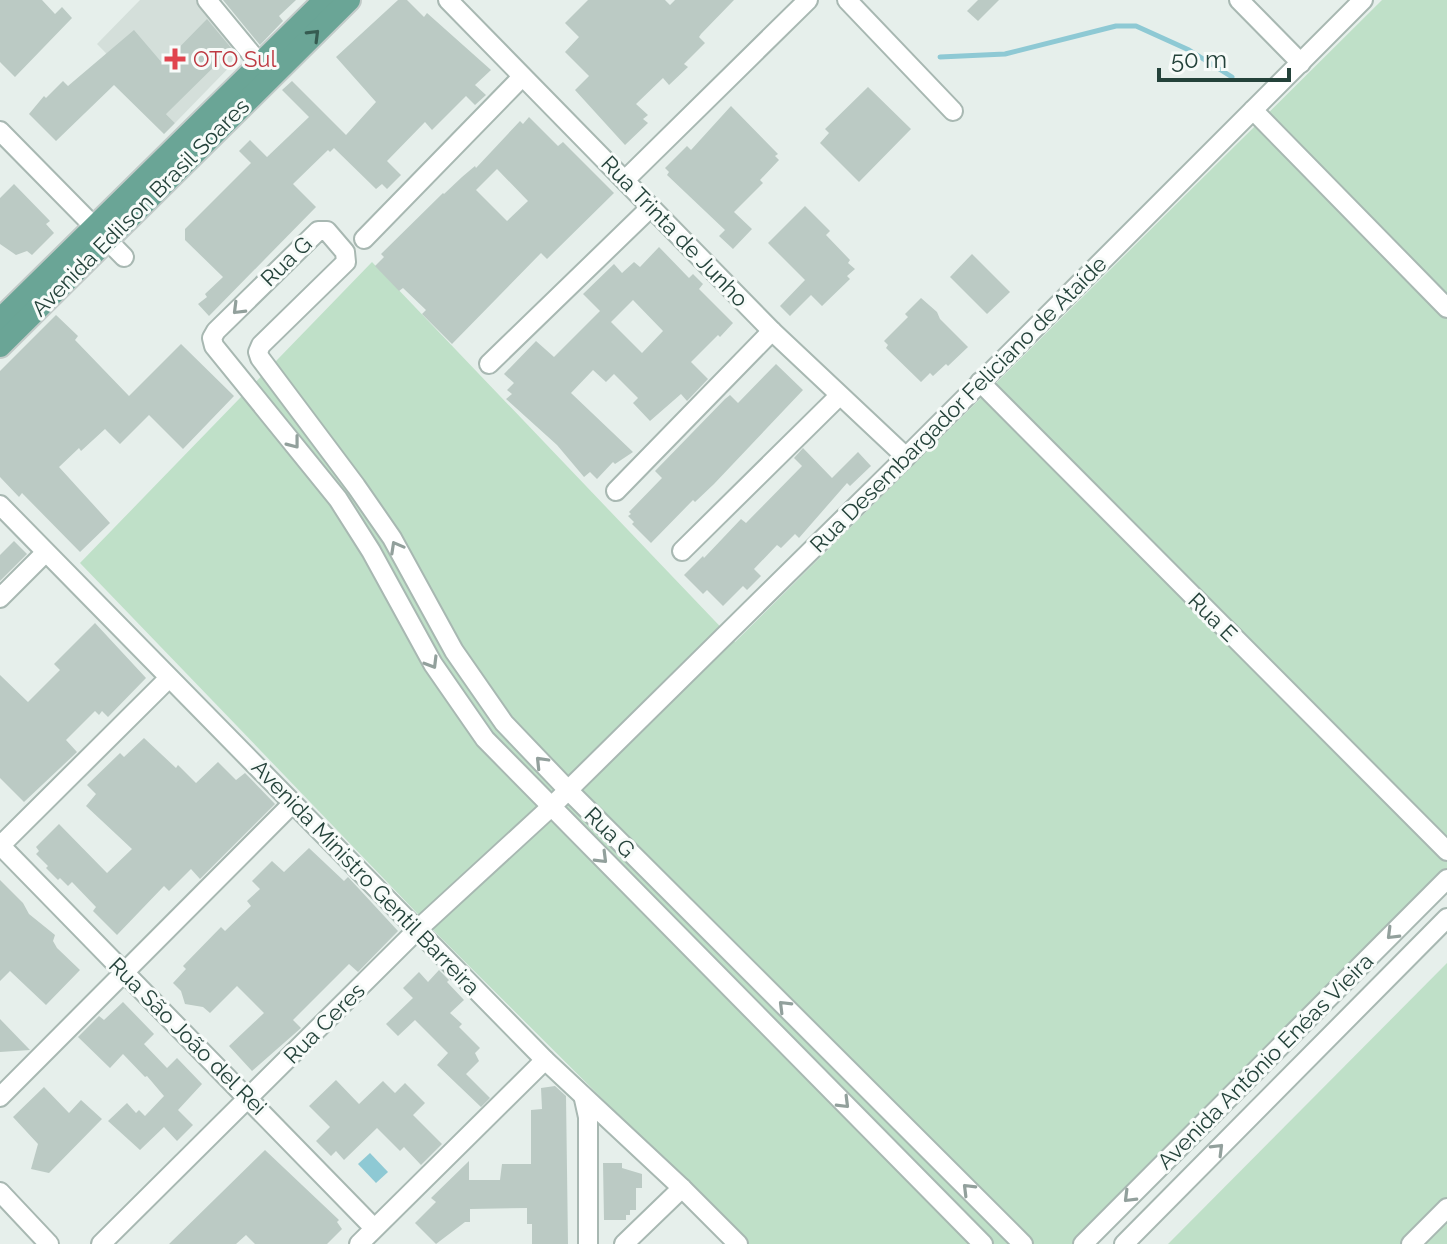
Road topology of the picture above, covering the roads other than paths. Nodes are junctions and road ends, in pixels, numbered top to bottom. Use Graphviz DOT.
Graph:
graph roads {
  1 [pos="207,0"];
  2 [pos="325,0"];
  3 [pos="349,0"];
  4 [pos="448,0"];
  5 [pos="808,0"];
  6 [pos="847,0"];
  7 [pos="1239,0"];
  8 [pos="1363,0"];
  9 [pos="259,63"];
  10 [pos="1301,63"];
  11 [pos="522,77"];
  12 [pos="1253,110"];
  13 [pos="953,111"];
  14 [pos="0,131"];
  15 [pos="625,180"];
  16 [pos="651,207"];
  17 [pos="101,233"];
  18 [pos="364,239"];
  19 [pos="124,257"];
  20 [pos="1447,308"];
  21 [pos="0,320"];
  22 [pos="772,331"];
  23 [pos="0,346"];
  24 [pos="489,364"];
  25 [pos="275,381"];
  26 [pos="980,382"];
  27 [pos="251,390"];
  28 [pos="839,396"];
  29 [pos="906,457"];
  30 [pos="616,491"];
  31 [pos="0,505"];
  32 [pos="682,551"];
  33 [pos="45,553"];
  34 [pos="0,598"];
  35 [pos="169,678"];
  36 [pos="568,790"];
  37 [pos="293,803"];
  38 [pos="552,806"];
  39 [pos="0,846"];
  40 [pos="1447,851"];
  41 [pos="1447,879"];
  42 [pos="1447,918"];
  43 [pos="417,930"];
  44 [pos="124,972"];
  45 [pos="545,1060"];
  46 [pos="0,1097"];
  47 [pos="249,1097"];
  48 [pos="584,1099"];
  49 [pos="682,1188"];
  50 [pos="0,1192"];
  51 [pos="1447,1208"];
  52 [pos="374,1228"];
  53 [pos="49,1244"];
  54 [pos="101,1244"];
  55 [pos="359,1244"];
  56 [pos="588,1244"];
  57 [pos="624,1244"];
  58 [pos="738,1244"];
  59 [pos="983,1244"];
  60 [pos="1023,1244"];
  61 [pos="1083,1244"];
  62 [pos="1124,1244"];
  63 [pos="1411,1244"];
  1 -- 9 [label="street"];
  2 -- 9 [label="main road, Avenida Edilson Brasil Soares"];
  17 -- 3 [label="main road, Avenida Edilson Brasil Soares, one-way"];
  4 -- 11 [label="street, Rua Trinta de Junho"];
  5 -- 15 [label="street"];
  6 -- 13 [label="street"];
  7 -- 10 [label="street"];
  8 -- 10 [label="street, Rua Desembargador Feliciano de Ataíde"];
  9 -- 17 [label="main road, Avenida Edilson Brasil Soares"];
  10 -- 12 [label="street, Rua Desembargador Feliciano de Ataíde"];
  11 -- 15 [label="street, Rua Trinta de Junho"];
  11 -- 18 [label="street"];
  12 -- 20 [label="street"];
  12 -- 26 [label="street, Rua Desembargador Feliciano de Ataíde"];
  14 -- 17 [label="street"];
  15 -- 16 [label="street, Rua Trinta de Junho"];
  16 -- 22 [label="street, Rua Trinta de Junho"];
  16 -- 24 [label="street"];
  17 -- 19 [label="street"];
  17 -- 21 [label="main road, Avenida Edilson Brasil Soares"];
  17 -- 23 [label="main road, Avenida Edilson Brasil Soares"];
  22 -- 28 [label="street, Rua Trinta de Junho"];
  22 -- 30 [label="street"];
  25 -- 27 [label="street"];
  25 -- 27 [label="street, Rua G, one-way"];
  36 -- 25 [label="street, Rua G, one-way"];
  26 -- 29 [label="street, Rua Desembargador Feliciano de Ataíde"];
  26 -- 40 [label="street, Rua E"];
  27 -- 38 [label="street, Rua G, one-way"];
  28 -- 29 [label="street, Rua Trinta de Junho"];
  28 -- 32 [label="street"];
  29 -- 36 [label="street, Rua Desembargador Feliciano de Ataíde"];
  31 -- 33 [label="street, Avenida Ministro Gentil Barreira"];
  33 -- 34 [label="street"];
  33 -- 35 [label="street, Avenida Ministro Gentil Barreira"];
  35 -- 37 [label="street, Avenida Ministro Gentil Barreira"];
  35 -- 39 [label="street"];
  36 -- 38 [label="street, Rua Desembargador Feliciano de Ataíde"];
  60 -- 36 [label="street, Rua G, one-way"];
  37 -- 43 [label="street, Avenida Ministro Gentil Barreira"];
  37 -- 44 [label="street"];
  38 -- 43 [label="street, Rua Ceres"];
  38 -- 59 [label="street, Rua G, one-way"];
  39 -- 44 [label="street, Rua São João del Rei"];
  41 -- 61 [label="street, Avenida Antônio Enéas Vieira, one-way"];
  62 -- 42 [label="street, Avenida Antônio Enéas Vieira, one-way"];
  43 -- 45 [label="street, Avenida Ministro Gentil Barreira"];
  43 -- 47 [label="street, Rua Ceres"];
  44 -- 46 [label="street"];
  44 -- 47 [label="street, Rua São João del Rei"];
  45 -- 48 [label="street, Avenida Ministro Gentil Barreira"];
  45 -- 52 [label="street"];
  47 -- 52 [label="street, Rua São João del Rei"];
  47 -- 54 [label="street, Rua Ceres"];
  48 -- 49 [label="street, Avenida Ministro Gentil Barreira"];
  48 -- 56 [label="street"];
  49 -- 57 [label="street"];
  49 -- 58 [label="street, Avenida Ministro Gentil Barreira"];
  50 -- 53 [label="street"];
  51 -- 63 [label="street"];
  52 -- 55 [label="street"];
}
